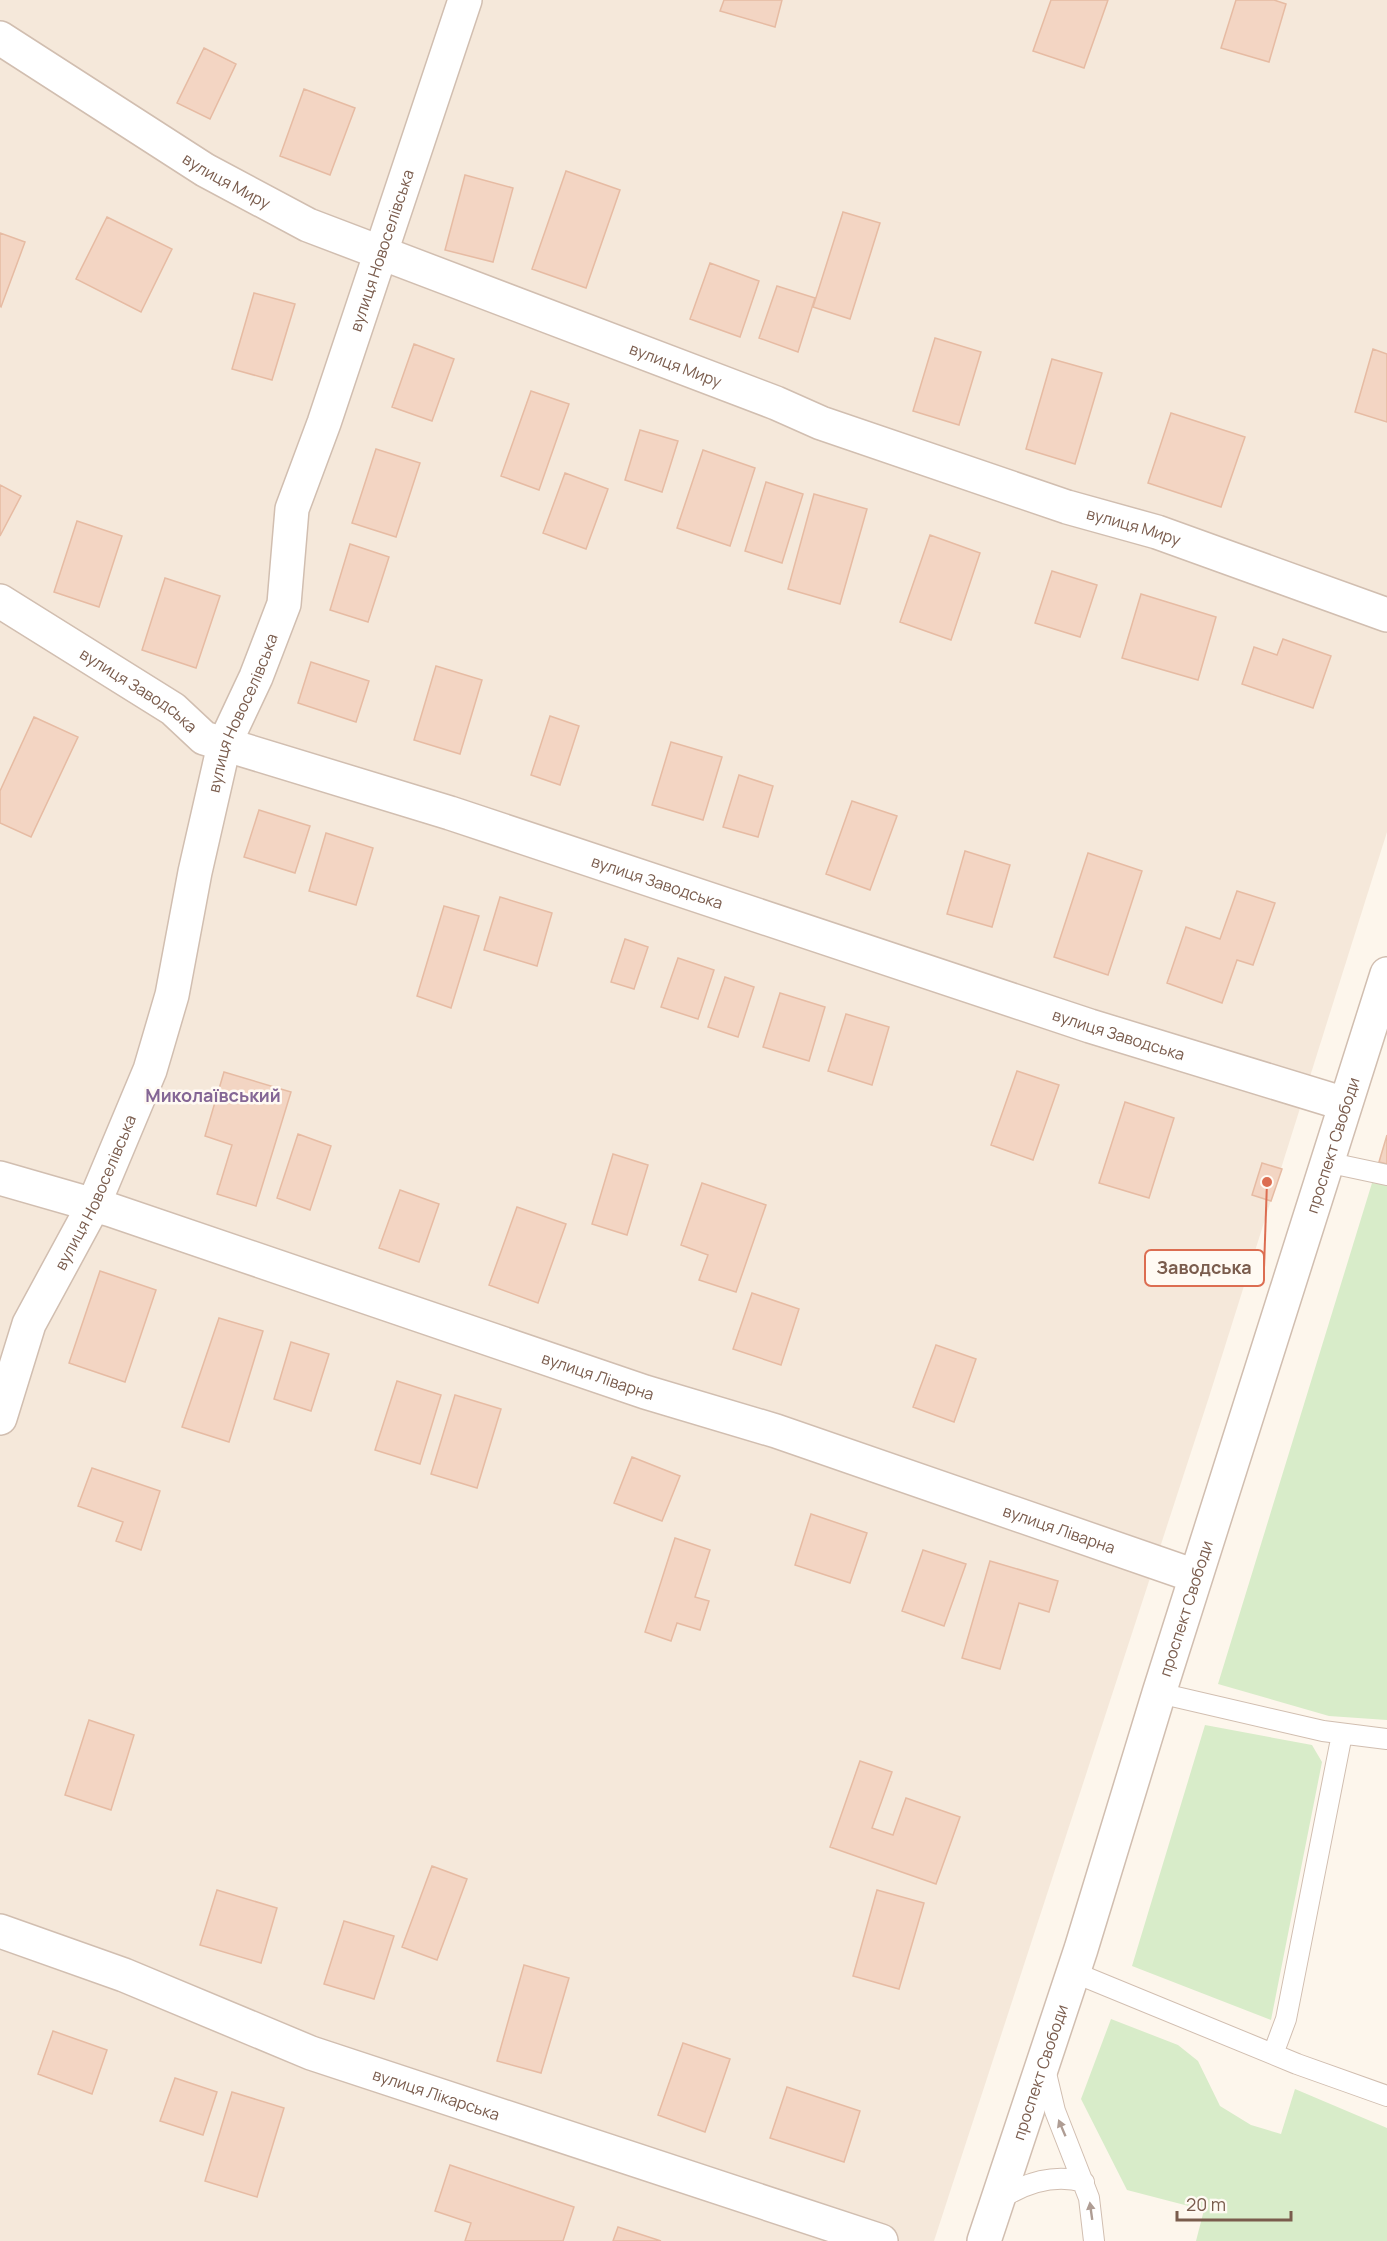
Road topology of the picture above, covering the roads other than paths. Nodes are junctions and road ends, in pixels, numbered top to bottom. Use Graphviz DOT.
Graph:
graph roads {
  1 [pos="465,0"];
  2 [pos="0,38"];
  3 [pos="380,252"];
  4 [pos="0,601"];
  5 [pos="1387,615"];
  6 [pos="224,745"];
  7 [pos="1387,974"];
  8 [pos="1345,1104"];
  9 [pos="1326,1162"];
  10 [pos="1387,1175"];
  11 [pos="0,1178"];
  12 [pos="93,1206"];
  13 [pos="0,1418"];
  14 [pos="1195,1576"];
  15 [pos="1159,1693"];
  16 [pos="1342,1734"];
  17 [pos="1387,1739"];
  18 [pos="0,1931"];
  19 [pos="1073,1972"];
  20 [pos="1273,2054"];
  21 [pos="1044,2059"];
  22 [pos="1387,2096"];
  23 [pos="1084,2182"];
  24 [pos="997,2201"];
  25 [pos="881,2241"];
  26 [pos="984,2241"];
  27 [pos="1094,2241"];
  1 -- 3 [label="street, вулиця Новоселівська"];
  2 -- 3 [label="street, вулиця Миру"];
  3 -- 5 [label="street, вулиця Миру"];
  3 -- 6 [label="street, вулиця Новоселівська"];
  4 -- 6 [label="street, вулиця Заводська"];
  6 -- 8 [label="street, вулиця Заводська"];
  6 -- 12 [label="street, вулиця Новоселівська"];
  7 -- 8 [label="street, проспект Свободи"];
  8 -- 9 [label="street, проспект Свободи"];
  9 -- 10 [label="lane"];
  9 -- 14 [label="street, проспект Свободи"];
  11 -- 12 [label="street, вулиця Ліварна"];
  12 -- 13 [label="street, вулиця Новоселівська"];
  12 -- 14 [label="street, вулиця Ліварна"];
  14 -- 15 [label="street, проспект Свободи"];
  15 -- 16 [label="lane"];
  15 -- 19 [label="street, проспект Свободи"];
  16 -- 17 [label="lane"];
  16 -- 20 [label="lane"];
  18 -- 25 [label="street, вулиця Лікарська"];
  19 -- 20 [label="lane"];
  19 -- 21 [label="street, проспект Свободи"];
  20 -- 22 [label="lane"];
  23 -- 21 [label="lane, one-way"];
  21 -- 24 [label="street, проспект Свободи"];
  23 -- 24 [label="lane"];
  27 -- 23 [label="lane, one-way"];
  24 -- 26 [label="street, проспект Свободи"];
}
